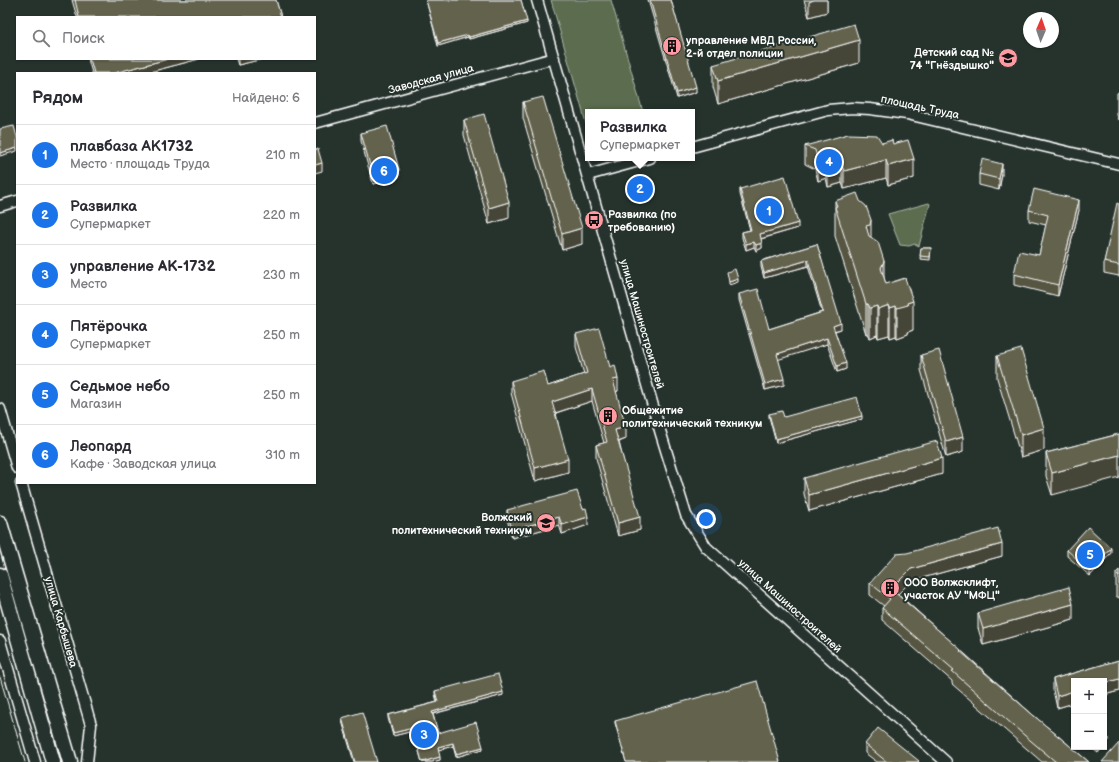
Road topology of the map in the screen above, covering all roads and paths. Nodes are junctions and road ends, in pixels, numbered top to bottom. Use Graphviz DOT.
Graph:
graph roads {
  1 [pos="538,0"];
  2 [pos="554,58"];
  3 [pos="316,123"];
  4 [pos="695,146"];
  5 [pos="639,161"];
  6 [pos="1119,164"];
  7 [pos="588,175"];
  8 [pos="16,201"];
  9 [pos="0,206"];
  10 [pos="0,409"];
  11 [pos="16,465"];
  12 [pos="21,484"];
  13 [pos="0,523"];
  14 [pos="0,575"];
  15 [pos="0,641"];
  16 [pos="69,761"];
  17 [pos="35,762"];
  18 [pos="53,762"];
  19 [pos="86,762"];
  20 [pos="946,762"];
  1 -- 2 [label="street, улица Машиностроителей"];
  2 -- 3 [label="street, Заводская улица"];
  2 -- 7 [label="street, улица Машиностроителей"];
  4 -- 6 [label="street, площадь Труда"];
  5 -- 7 [label="street"];
  7 -- 20 [label="street, улица Машиностроителей"];
  8 -- 9 [label="street"];
  10 -- 11 [label="street"];
  12 -- 19 [label="street, улица Карбышева"];
  13 -- 16 [label="street"];
  14 -- 18 [label="street"];
  15 -- 17 [label="street"];
}
